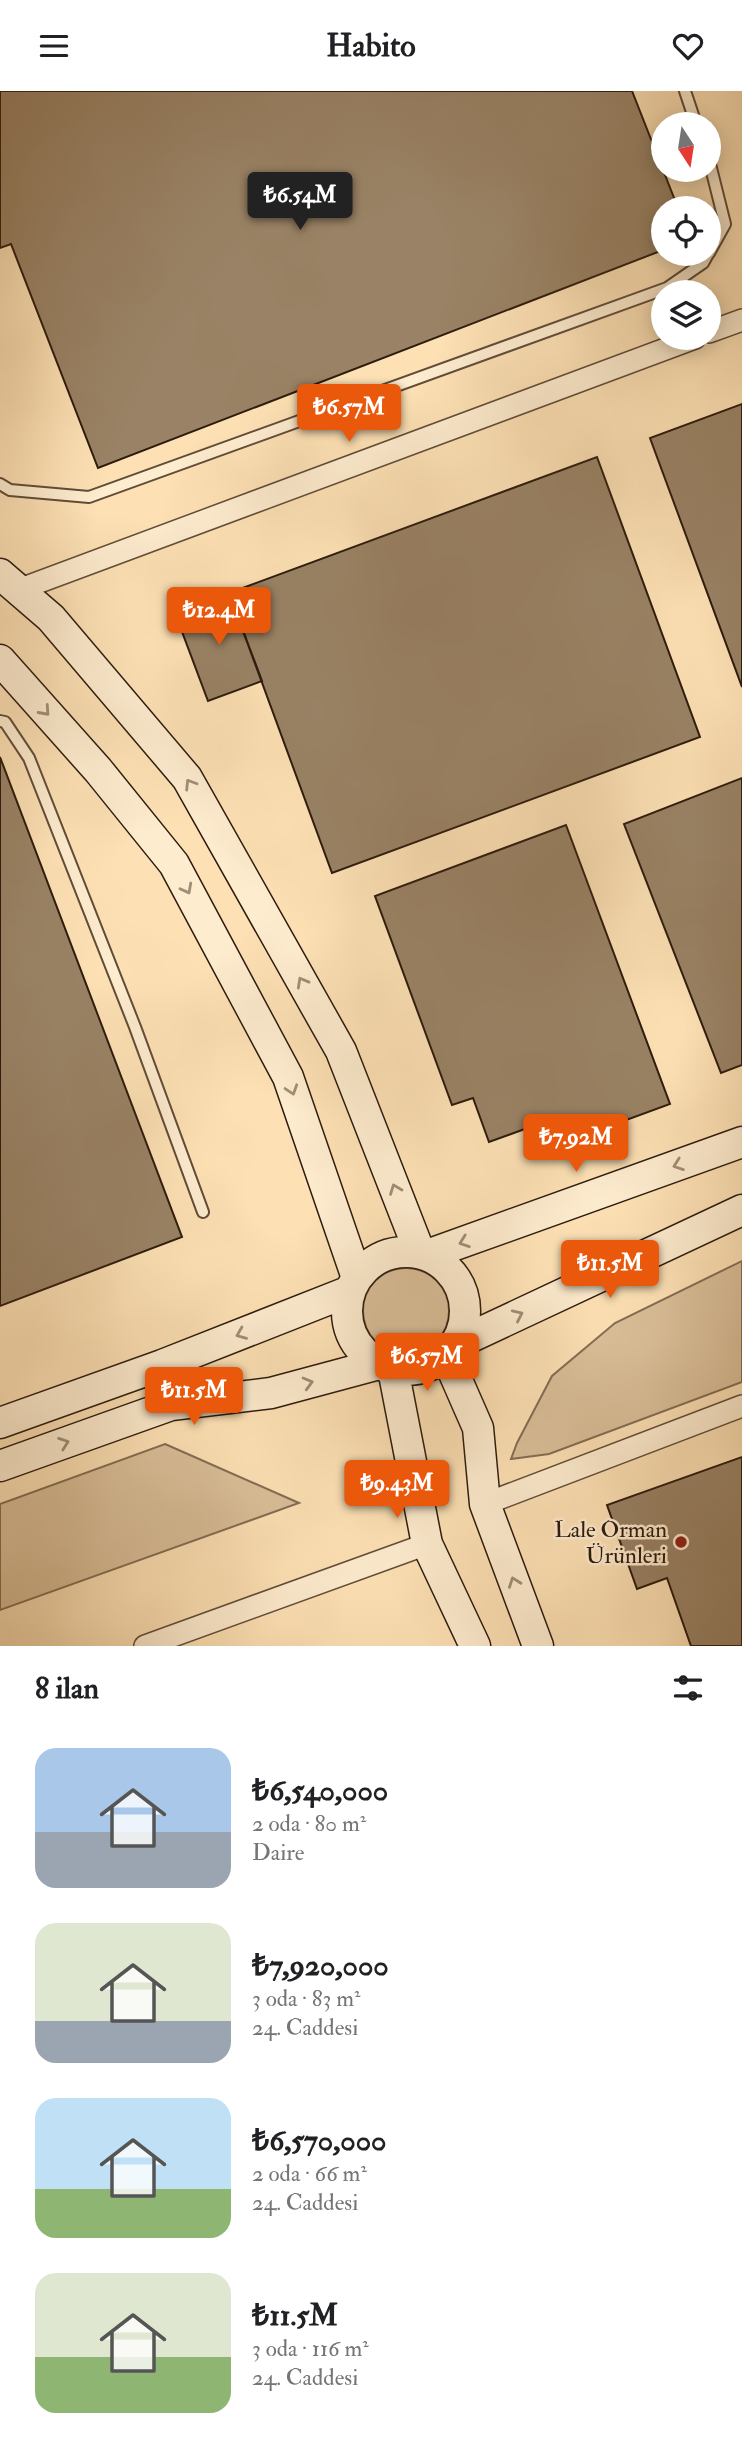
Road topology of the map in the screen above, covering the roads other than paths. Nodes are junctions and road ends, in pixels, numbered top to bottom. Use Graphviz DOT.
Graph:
graph roads {
  1 [pos="685,91"];
  2 [pos="692,112"];
  3 [pos="721,206"];
  4 [pos="721,231"];
  5 [pos="699,266"];
  6 [pos="742,320"];
  7 [pos="721,328"];
  8 [pos="661,350"];
  9 [pos="0,484"];
  10 [pos="9,582"];
  11 [pos="0,660"];
  12 [pos="0,721"];
  13 [pos="742,1142"];
  14 [pos="742,1210"];
  15 [pos="203,1212"];
  16 [pos="423,1254"];
  17 [pos="353,1284"];
  18 [pos="451,1349"];
  19 [pos="386,1366"];
  20 [pos="742,1406"];
  21 [pos="0,1423"];
  22 [pos="0,1466"];
  23 [pos="485,1504"];
  24 [pos="427,1544"];
  25 [pos="145,1646"];
  26 [pos="475,1646"];
  27 [pos="538,1646"];
  1 -- 2 [label="lane"];
  3 -- 4 [label="lane"];
  5 -- 9 [label="lane"];
  6 -- 7 [label="street"];
  8 -- 10 [label="street"];
  16 -- 10 [label="street, one-way"];
  11 -- 17 [label="street, one-way"];
  12 -- 15 [label="lane"];
  13 -- 16 [label="street, one-way"];
  18 -- 14 [label="street, one-way"];
  16 -- 17 [label="street"];
  16 -- 18 [label="street"];
  17 -- 19 [label="street"];
  17 -- 21 [label="street, one-way"];
  18 -- 19 [label="street"];
  18 -- 23 [label="street"];
  22 -- 19 [label="street, one-way"];
  19 -- 24 [label="street"];
  20 -- 23 [label="street"];
  27 -- 23 [label="street, one-way"];
  24 -- 25 [label="street"];
  24 -- 26 [label="street"];
}
